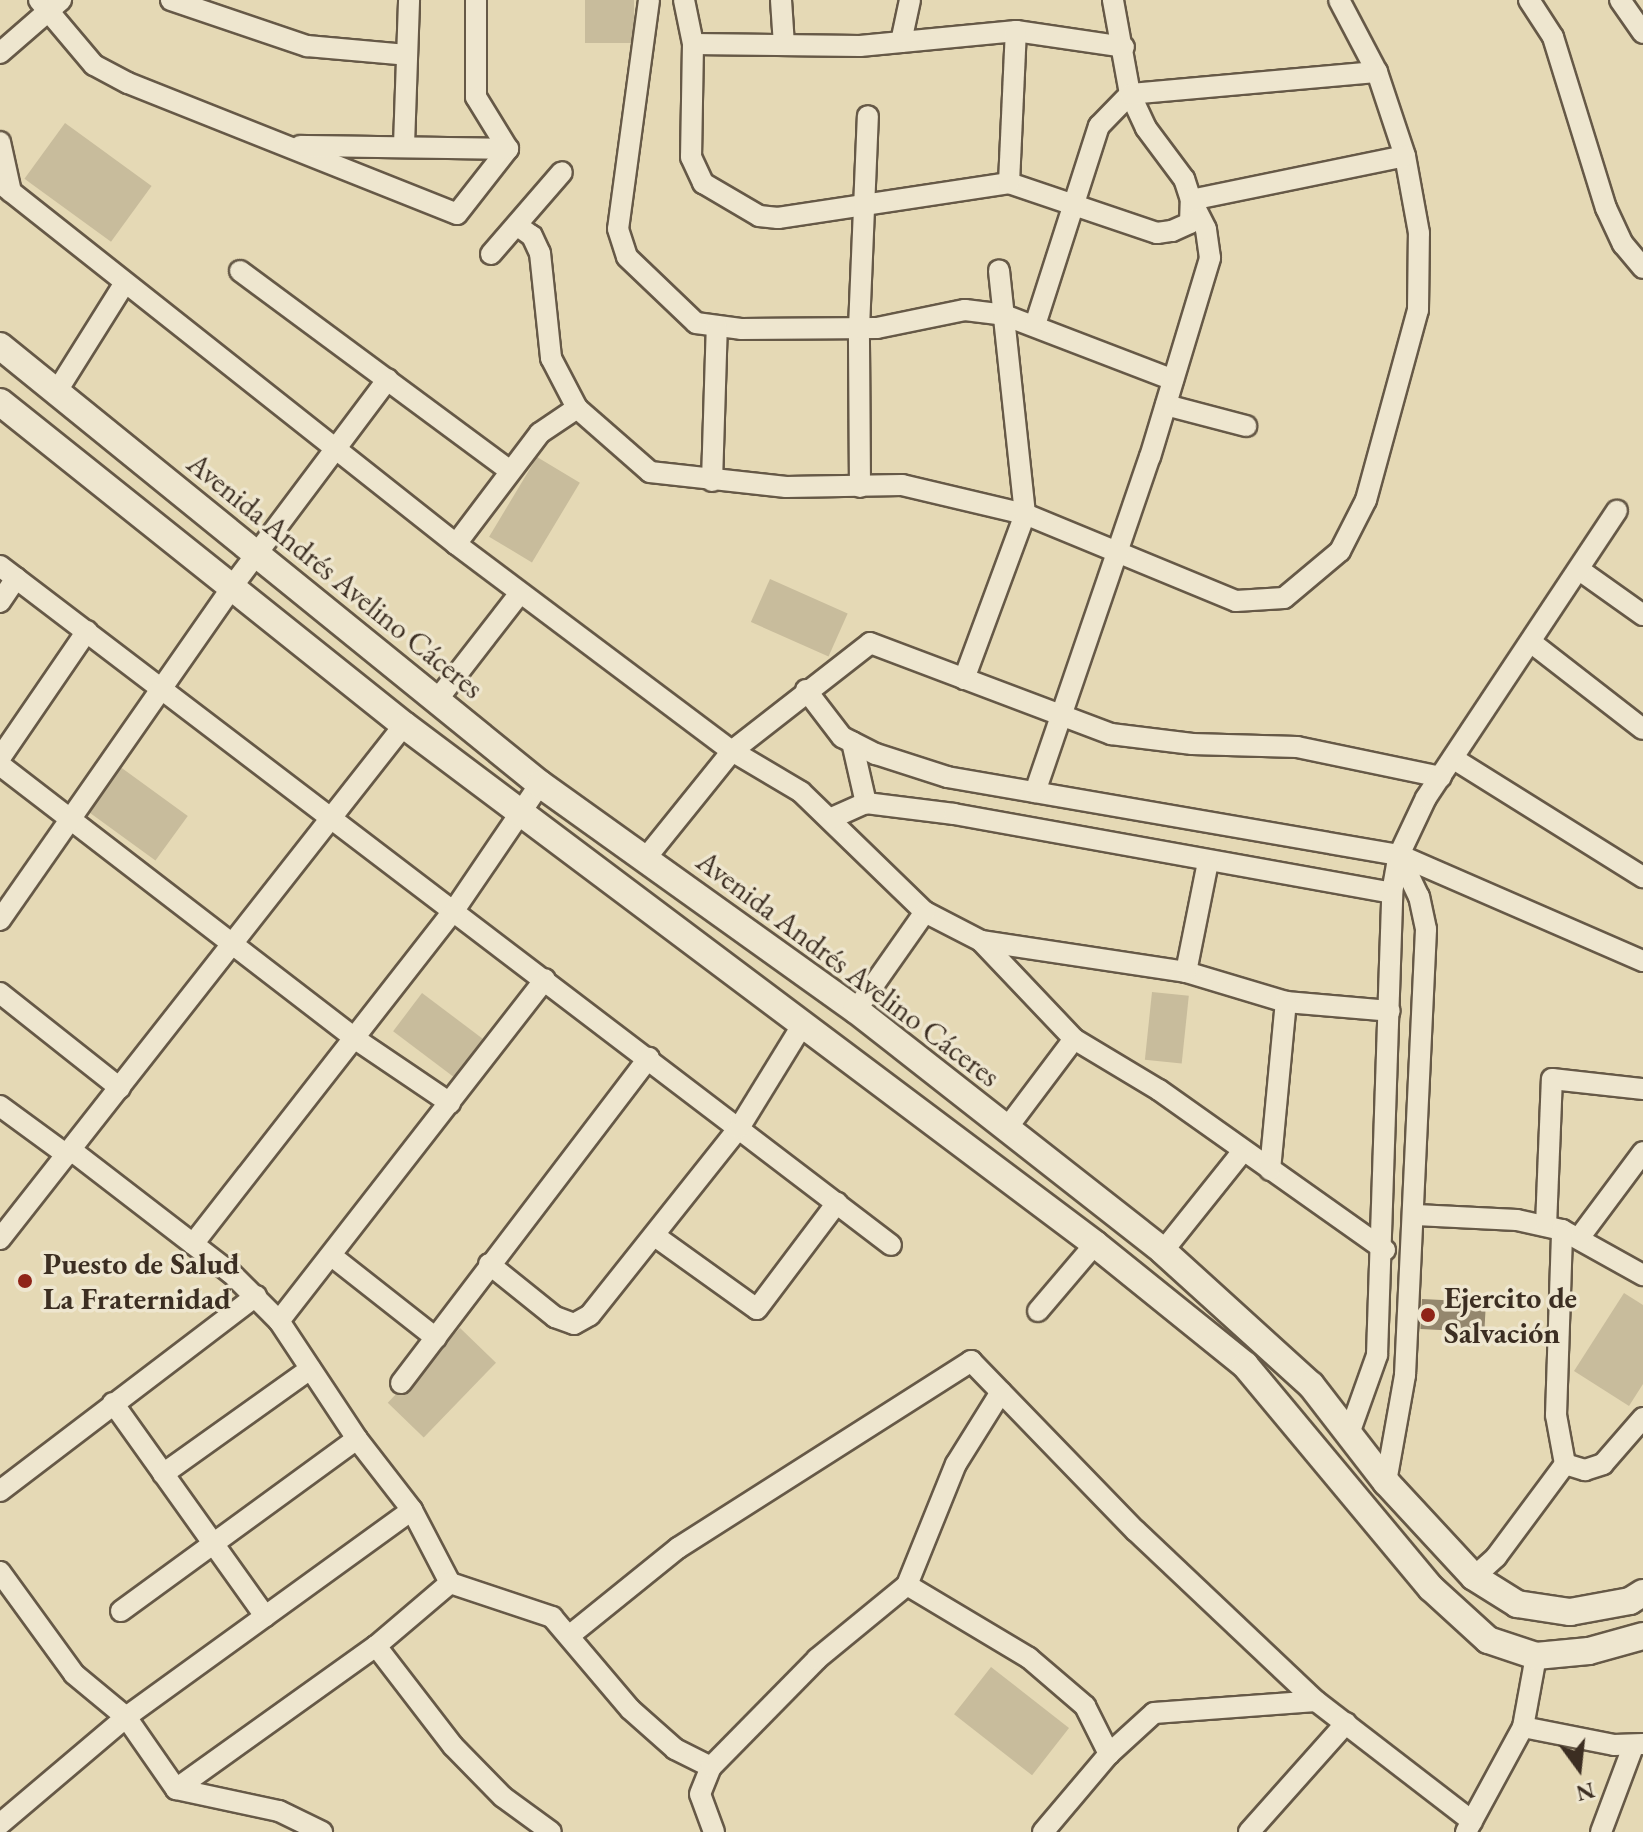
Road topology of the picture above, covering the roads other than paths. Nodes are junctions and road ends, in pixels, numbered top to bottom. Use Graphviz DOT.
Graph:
graph roads {
  1 [pos="171,0"];
  2 [pos="409,0"];
  3 [pos="476,0"];
  4 [pos="649,0"];
  5 [pos="684,0"];
  6 [pos="781,0"];
  7 [pos="910,0"];
  8 [pos="1114,0"];
  9 [pos="1339,0"];
  10 [pos="1529,0"];
  11 [pos="1627,2"];
  12 [pos="50,4"];
  13 [pos="1016,31"];
  14 [pos="1643,33"];
  15 [pos="901,42"];
  16 [pos="693,44"];
  17 [pos="784,45"];
  18 [pos="1124,47"];
  19 [pos="0,53"];
  20 [pos="407,55"];
  21 [pos="1377,72"];
  22 [pos="1130,94"];
  23 [pos="868,116"];
  24 [pos="0,142"];
  25 [pos="404,145"];
  26 [pos="289,146"];
  27 [pos="508,149"];
  28 [pos="1405,156"];
  29 [pos="562,172"];
  30 [pos="1009,183"];
  31 [pos="6,188"];
  32 [pos="1191,200"];
  33 [pos="864,202"];
  34 [pos="1073,203"];
  35 [pos="518,226"];
  36 [pos="491,254"];
  37 [pos="1643,268"];
  38 [pos="999,270"];
  39 [pos="240,271"];
  40 [pos="124,284"];
  41 [pos="1004,315"];
  42 [pos="1035,325"];
  43 [pos="717,326"];
  44 [pos="859,328"];
  45 [pos="0,346"];
  46 [pos="388,379"];
  47 [pos="1173,380"];
  48 [pos="57,391"];
  49 [pos="0,402"];
  50 [pos="1166,405"];
  51 [pos="577,408"];
  52 [pos="1246,426"];
  53 [pos="333,449"];
  54 [pos="509,470"];
  55 [pos="712,481"];
  56 [pos="860,487"];
  57 [pos="1617,511"];
  58 [pos="1025,514"];
  59 [pos="456,544"];
  60 [pos="1117,551"];
  61 [pos="257,554"];
  62 [pos="1581,571"];
  63 [pos="8,572"];
  64 [pos="234,584"];
  65 [pos="520,593"];
  66 [pos="0,602"];
  67 [pos="1643,615"];
  68 [pos="87,631"];
  69 [pos="1532,643"];
  70 [pos="964,679"];
  71 [pos="163,688"];
  72 [pos="806,690"];
  73 [pos="437,700"];
  74 [pos="1061,714"];
  75 [pos="404,725"];
  76 [pos="1643,729"];
  77 [pos="852,742"];
  78 [pos="732,751"];
  79 [pos="0,758"];
  80 [pos="1454,759"];
  81 [pos="0,765"];
  82 [pos="1441,777"];
  83 [pos="540,784"];
  84 [pos="1035,792"];
  85 [pos="866,803"];
  86 [pos="520,810"];
  87 [pos="69,818"];
  88 [pos="832,818"];
  89 [pos="330,819"];
  90 [pos="1399,855"];
  91 [pos="645,859"];
  92 [pos="1208,862"];
  93 [pos="1643,877"];
  94 [pos="1392,893"];
  95 [pos="455,909"];
  96 [pos="925,912"];
  97 [pos="0,920"];
  98 [pos="981,941"];
  99 [pos="234,942"];
  100 [pos="1643,961"];
  101 [pos="1186,972"];
  102 [pos="545,979"];
  103 [pos="0,993"];
  104 [pos="1286,1002"];
  105 [pos="856,1010"];
  106 [pos="1390,1011"];
  107 [pos="803,1024"];
  108 [pos="354,1038"];
  109 [pos="1074,1039"];
  110 [pos="649,1058"];
  111 [pos="120,1088"];
  112 [pos="1643,1089"];
  113 [pos="450,1103"];
  114 [pos="0,1106"];
  115 [pos="739,1128"];
  116 [pos="1007,1128"];
  117 [pos="1243,1151"];
  118 [pos="69,1152"];
  119 [pos="1643,1152"];
  120 [pos="1270,1170"];
  121 [pos="837,1203"];
  122 [pos="1416,1215"];
  123 [pos="1562,1231"];
  124 [pos="1,1235"];
  125 [pos="655,1236"];
  126 [pos="193,1244"];
  127 [pos="1095,1244"];
  128 [pos="891,1245"];
  129 [pos="1385,1250"];
  130 [pos="1163,1251"];
  131 [pos="333,1257"];
  132 [pos="489,1264"];
  133 [pos="1643,1275"];
  134 [pos="256,1296"];
  135 [pos="1038,1311"];
  136 [pos="279,1321"];
  137 [pos="436,1338"];
  138 [pos="310,1369"];
  139 [pos="401,1383"];
  140 [pos="1001,1392"];
  141 [pos="113,1403"];
  142 [pos="1643,1418"];
  143 [pos="1350,1431"];
  144 [pos="357,1439"];
  145 [pos="1565,1464"];
  146 [pos="163,1474"];
  147 [pos="1386,1482"];
  148 [pos="0,1491"];
  149 [pos="1355,1493"];
  150 [pos="412,1510"];
  151 [pos="214,1544"];
  152 [pos="0,1572"];
  153 [pos="1474,1577"];
  154 [pos="450,1583"];
  155 [pos="907,1585"];
  156 [pos="1643,1593"];
  157 [pos="121,1611"];
  158 [pos="265,1616"];
  159 [pos="569,1636"];
  160 [pos="1643,1636"];
  161 [pos="376,1646"];
  162 [pos="1536,1656"];
  163 [pos="1316,1701"];
  164 [pos="126,1717"];
  165 [pos="1346,1723"];
  166 [pos="1523,1727"];
  167 [pos="1638,1745"];
  168 [pos="1109,1754"];
  169 [pos="711,1767"];
  170 [pos="176,1789"];
  171 [pos="4,1823"];
  172 [pos="1469,1826"];
  173 [pos="322,1832"];
  174 [pos="551,1832"];
  175 [pos="714,1832"];
  176 [pos="1043,1832"];
  177 [pos="1249,1832"];
  178 [pos="1601,1832"];
  1 -- 20 [label="street"];
  2 -- 20 [label="street"];
  3 -- 27 [label="street"];
  4 -- 43 [label="street"];
  5 -- 16 [label="street"];
  6 -- 17 [label="street"];
  7 -- 15 [label="street"];
  8 -- 18 [label="street"];
  9 -- 21 [label="street"];
  10 -- 37 [label="street"];
  11 -- 14 [label="street"];
  12 -- 19 [label="street"];
  12 -- 26 [label="street"];
  13 -- 15 [label="street"];
  13 -- 18 [label="street"];
  13 -- 30 [label="street"];
  15 -- 17 [label="street"];
  16 -- 17 [label="street"];
  16 -- 33 [label="street"];
  18 -- 22 [label="street"];
  20 -- 25 [label="street"];
  21 -- 22 [label="street"];
  21 -- 28 [label="street"];
  22 -- 32 [label="street"];
  22 -- 34 [label="street"];
  23 -- 33 [label="street"];
  24 -- 31 [label="street"];
  25 -- 26 [label="street"];
  25 -- 27 [label="street"];
  26 -- 27 [label="street"];
  28 -- 32 [label="street"];
  28 -- 60 [label="street"];
  29 -- 35 [label="street"];
  30 -- 33 [label="street"];
  30 -- 34 [label="street"];
  31 -- 40 [label="street"];
  32 -- 34 [label="street"];
  32 -- 47 [label="street"];
  33 -- 44 [label="street"];
  34 -- 42 [label="street"];
  35 -- 36 [label="street"];
  35 -- 51 [label="street"];
  38 -- 41 [label="street"];
  39 -- 46 [label="street"];
  40 -- 48 [label="street"];
  40 -- 53 [label="street"];
  41 -- 42 [label="street"];
  41 -- 44 [label="street"];
  41 -- 58 [label="street"];
  42 -- 47 [label="street"];
  43 -- 44 [label="street"];
  43 -- 55 [label="street"];
  44 -- 56 [label="street"];
  45 -- 48 [label="street, Avenida Andrés Avelino Cáceres"];
  46 -- 53 [label="street"];
  46 -- 54 [label="street"];
  47 -- 50 [label="street"];
  48 -- 61 [label="street, Avenida Andrés Avelino Cáceres"];
  49 -- 64 [label="street"];
  50 -- 52 [label="street"];
  50 -- 60 [label="street"];
  51 -- 54 [label="street"];
  51 -- 55 [label="street"];
  53 -- 59 [label="street"];
  53 -- 61 [label="street"];
  54 -- 59 [label="street"];
  55 -- 56 [label="street"];
  56 -- 58 [label="street"];
  57 -- 62 [label="street"];
  58 -- 60 [label="street"];
  58 -- 70 [label="street"];
  59 -- 65 [label="street"];
  60 -- 74 [label="street"];
  61 -- 64 [label="street"];
  61 -- 73 [label="street, Avenida Andrés Avelino Cáceres"];
  62 -- 67 [label="street"];
  62 -- 69 [label="street"];
  63 -- 66 [label="street"];
  63 -- 68 [label="street"];
  64 -- 71 [label="street"];
  64 -- 75 [label="street"];
  65 -- 73 [label="street"];
  65 -- 78 [label="street"];
  68 -- 71 [label="street"];
  68 -- 79 [label="street"];
  69 -- 76 [label="street"];
  69 -- 80 [label="street"];
  70 -- 72 [label="street"];
  70 -- 74 [label="street"];
  71 -- 87 [label="street"];
  71 -- 89 [label="street"];
  72 -- 77 [label="street"];
  72 -- 78 [label="street"];
  73 -- 83 [label="street, Avenida Andrés Avelino Cáceres"];
  74 -- 82 [label="street"];
  74 -- 84 [label="street"];
  75 -- 86 [label="street"];
  75 -- 89 [label="street"];
  77 -- 84 [label="street"];
  77 -- 85 [label="street"];
  78 -- 88 [label="street"];
  78 -- 91 [label="street"];
  80 -- 82 [label="street"];
  80 -- 93 [label="street"];
  81 -- 87 [label="street"];
  82 -- 90 [label="street"];
  83 -- 86 [label="street"];
  83 -- 91 [label="street, Avenida Andrés Avelino Cáceres"];
  84 -- 90 [label="street"];
  85 -- 88 [label="street"];
  85 -- 92 [label="street"];
  86 -- 95 [label="street"];
  86 -- 107 [label="street"];
  87 -- 97 [label="street"];
  87 -- 99 [label="street"];
  88 -- 96 [label="street"];
  89 -- 95 [label="street"];
  89 -- 99 [label="street"];
  90 -- 94 [label="street"];
  90 -- 100 [label="street"];
  90 -- 122 [label="street"];
  91 -- 105 [label="street, Avenida Andrés Avelino Cáceres"];
  92 -- 94 [label="street"];
  92 -- 101 [label="street"];
  94 -- 106 [label="street"];
  95 -- 102 [label="street"];
  95 -- 108 [label="street"];
  96 -- 98 [label="street"];
  96 -- 105 [label="street"];
  98 -- 101 [label="street"];
  98 -- 109 [label="street"];
  99 -- 108 [label="street"];
  99 -- 111 [label="street"];
  101 -- 104 [label="street"];
  102 -- 110 [label="street"];
  102 -- 113 [label="street"];
  103 -- 111 [label="street"];
  104 -- 106 [label="street"];
  104 -- 120 [label="street"];
  105 -- 116 [label="street, Avenida Andrés Avelino Cáceres"];
  106 -- 129 [label="street"];
  107 -- 115 [label="street"];
  107 -- 127 [label="street"];
  108 -- 113 [label="street"];
  108 -- 126 [label="street"];
  109 -- 116 [label="street"];
  109 -- 117 [label="street"];
  110 -- 115 [label="street"];
  110 -- 132 [label="street"];
  111 -- 118 [label="street"];
  112 -- 123 [label="street"];
  113 -- 131 [label="street"];
  114 -- 118 [label="street"];
  115 -- 121 [label="street"];
  115 -- 125 [label="street"];
  116 -- 130 [label="street, Avenida Andrés Avelino Cáceres"];
  117 -- 120 [label="street"];
  117 -- 130 [label="street"];
  118 -- 124 [label="street"];
  118 -- 126 [label="street"];
  119 -- 123 [label="street"];
  120 -- 129 [label="street"];
  121 -- 125 [label="street"];
  121 -- 128 [label="street"];
  122 -- 123 [label="street"];
  122 -- 147 [label="street"];
  123 -- 133 [label="street"];
  123 -- 145 [label="street"];
  125 -- 132 [label="street"];
  126 -- 134 [label="street"];
  127 -- 135 [label="street"];
  127 -- 149 [label="street"];
  129 -- 143 [label="street"];
  130 -- 143 [label="street, Avenida Andrés Avelino Cáceres"];
  131 -- 136 [label="street"];
  131 -- 137 [label="street"];
  132 -- 137 [label="street"];
  134 -- 136 [label="street"];
  134 -- 141 [label="street"];
  136 -- 138 [label="street"];
  137 -- 139 [label="street"];
  138 -- 144 [label="street"];
  138 -- 146 [label="street"];
  140 -- 155 [label="street"];
  140 -- 159 [label="street"];
  140 -- 163 [label="street"];
  141 -- 146 [label="street"];
  141 -- 148 [label="street"];
  142 -- 145 [label="street"];
  143 -- 147 [label="street, Avenida Andrés Avelino Cáceres"];
  143 -- 149 [label="street"];
  144 -- 150 [label="street"];
  144 -- 151 [label="street"];
  145 -- 153 [label="street"];
  146 -- 151 [label="street"];
  147 -- 153 [label="street, Avenida Andrés Avelino Cáceres"];
  149 -- 162 [label="street"];
  150 -- 154 [label="street"];
  150 -- 158 [label="street"];
  151 -- 157 [label="street"];
  151 -- 158 [label="street"];
  152 -- 164 [label="street"];
  153 -- 156 [label="street, Avenida Andrés Avelino Cáceres"];
  154 -- 159 [label="street"];
  154 -- 161 [label="street"];
  155 -- 168 [label="street"];
  155 -- 169 [label="street"];
  158 -- 164 [label="street"];
  159 -- 169 [label="street"];
  160 -- 162 [label="street"];
  161 -- 170 [label="street"];
  161 -- 174 [label="street"];
  162 -- 166 [label="street"];
  163 -- 165 [label="street"];
  163 -- 168 [label="street"];
  164 -- 170 [label="street"];
  164 -- 171 [label="street"];
  165 -- 172 [label="street"];
  165 -- 177 [label="street"];
  166 -- 167 [label="street"];
  166 -- 172 [label="street"];
  167 -- 178 [label="street"];
  168 -- 176 [label="street"];
  169 -- 175 [label="street"];
  170 -- 173 [label="street"];
}
